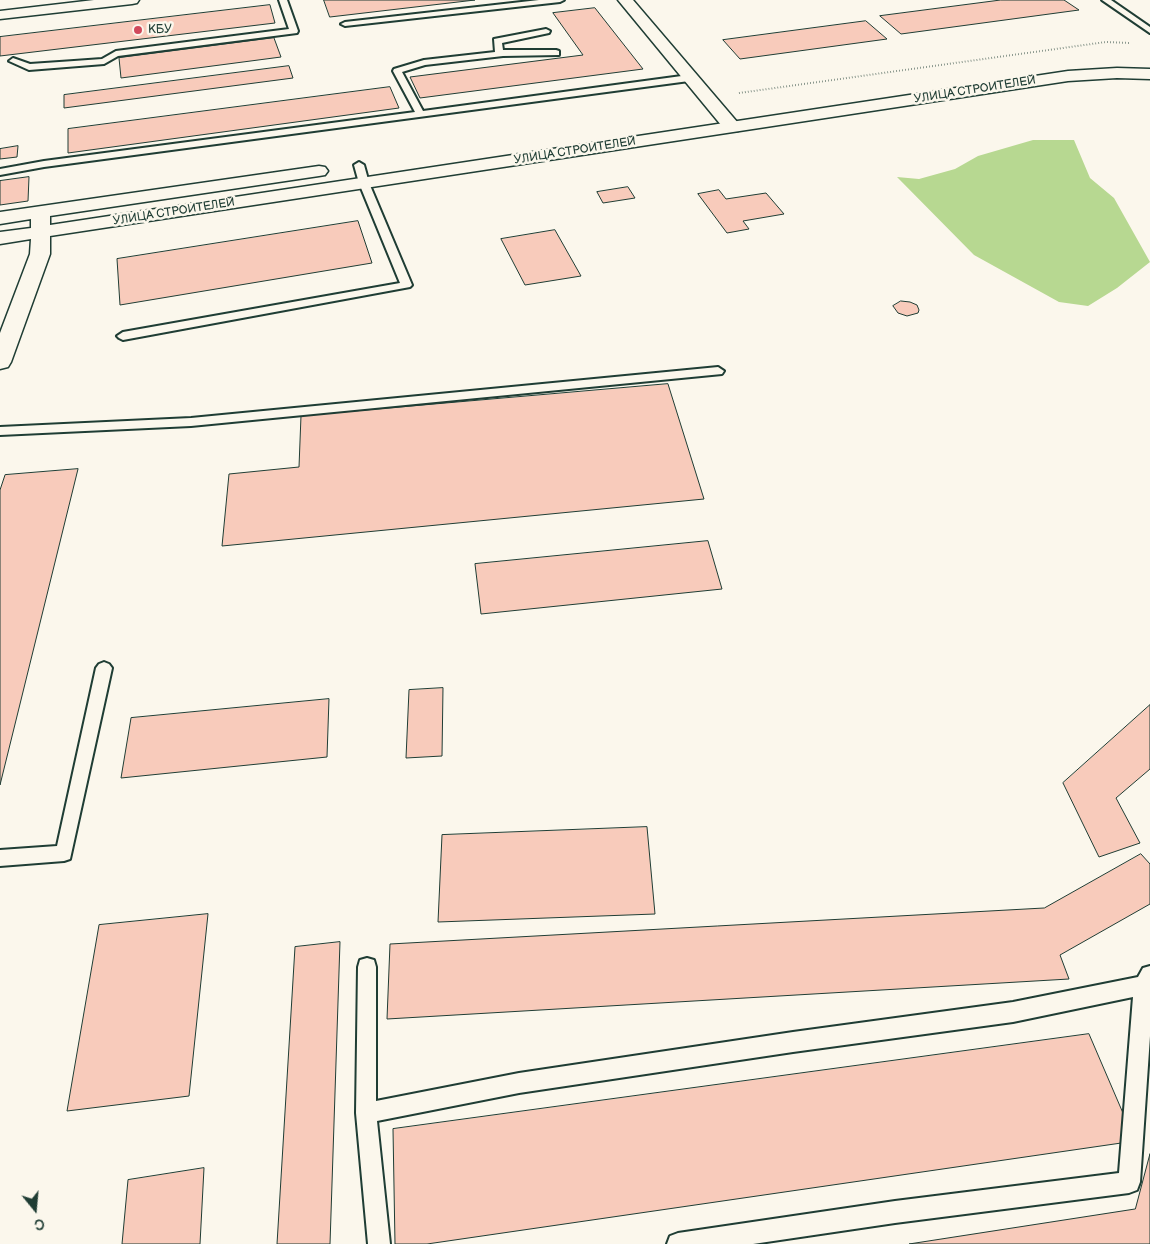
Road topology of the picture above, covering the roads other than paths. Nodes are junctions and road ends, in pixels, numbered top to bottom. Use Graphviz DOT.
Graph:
graph roads {
  1 [pos="132,0"];
  2 [pos="283,0"];
  3 [pos="560,0"];
  4 [pos="625,0"];
  5 [pos="1106,0"];
  6 [pos="0,14"];
  7 [pos="345,24"];
  8 [pos="1150,30"];
  9 [pos="546,31"];
  10 [pos="500,53"];
  11 [pos="556,53"];
  12 [pos="1150,59"];
  13 [pos="13,61"];
  14 [pos="999,70"];
  15 [pos="1150,74"];
  16 [pos="689,78"];
  17 [pos="737,108"];
  18 [pos="717,111"];
  19 [pos="420,113"];
  20 [pos="698,114"];
  21 [pos="732,127"];
  22 [pos="378,162"];
  23 [pos="359,165"];
  24 [pos="0,172"];
  25 [pos="364,183"];
  26 [pos="41,212"];
  27 [pos="0,218"];
  28 [pos="40,232"];
  29 [pos="0,238"];
  30 [pos="123,336"];
  31 [pos="1,357"];
  32 [pos="718,371"];
  33 [pos="0,431"];
  34 [pos="104,668"];
  35 [pos="0,858"];
  36 [pos="367,967"];
  37 [pos="1147,980"];
  38 [pos="366,1113"];
  39 [pos="379,1244"];
  40 [pos="678,1244"];
  1 -- 6 [label="street"];
  2 -- 13 [label="lane"];
  3 -- 7 [label="lane"];
  4 -- 16 [label="street"];
  5 -- 8 [label="lane"];
  9 -- 10 [label="lane"];
  10 -- 11 [label="lane"];
  10 -- 19 [label="lane"];
  12 -- 14 [label="street, УЛИЦА СТРОИТЕЛЕЙ"];
  15 -- 21 [label="street, УЛИЦА СТРОИТЕЛЕЙ"];
  16 -- 18 [label="street"];
  16 -- 19 [label="lane"];
  17 -- 18 [label="street"];
  18 -- 20 [label="street"];
  18 -- 21 [label="street"];
  19 -- 24 [label="lane"];
  21 -- 25 [label="street, УЛИЦА СТРОИТЕЛЕЙ"];
  22 -- 23 [label="street, УЛИЦА СТРОИТЕЛЕЙ"];
  23 -- 25 [label="lane"];
  23 -- 26 [label="street, УЛИЦА СТРОИТЕЛЕЙ"];
  25 -- 28 [label="street, УЛИЦА СТРОИТЕЛЕЙ"];
  25 -- 30 [label="lane"];
  26 -- 27 [label="street, УЛИЦА СТРОИТЕЛЕЙ"];
  26 -- 28 [label="street"];
  28 -- 29 [label="street, УЛИЦА СТРОИТЕЛЕЙ"];
  28 -- 31 [label="street"];
  32 -- 33 [label="lane"];
  34 -- 35 [label="lane"];
  36 -- 38 [label="lane"];
  37 -- 38 [label="lane"];
  37 -- 40 [label="lane"];
  38 -- 39 [label="lane"];
}
